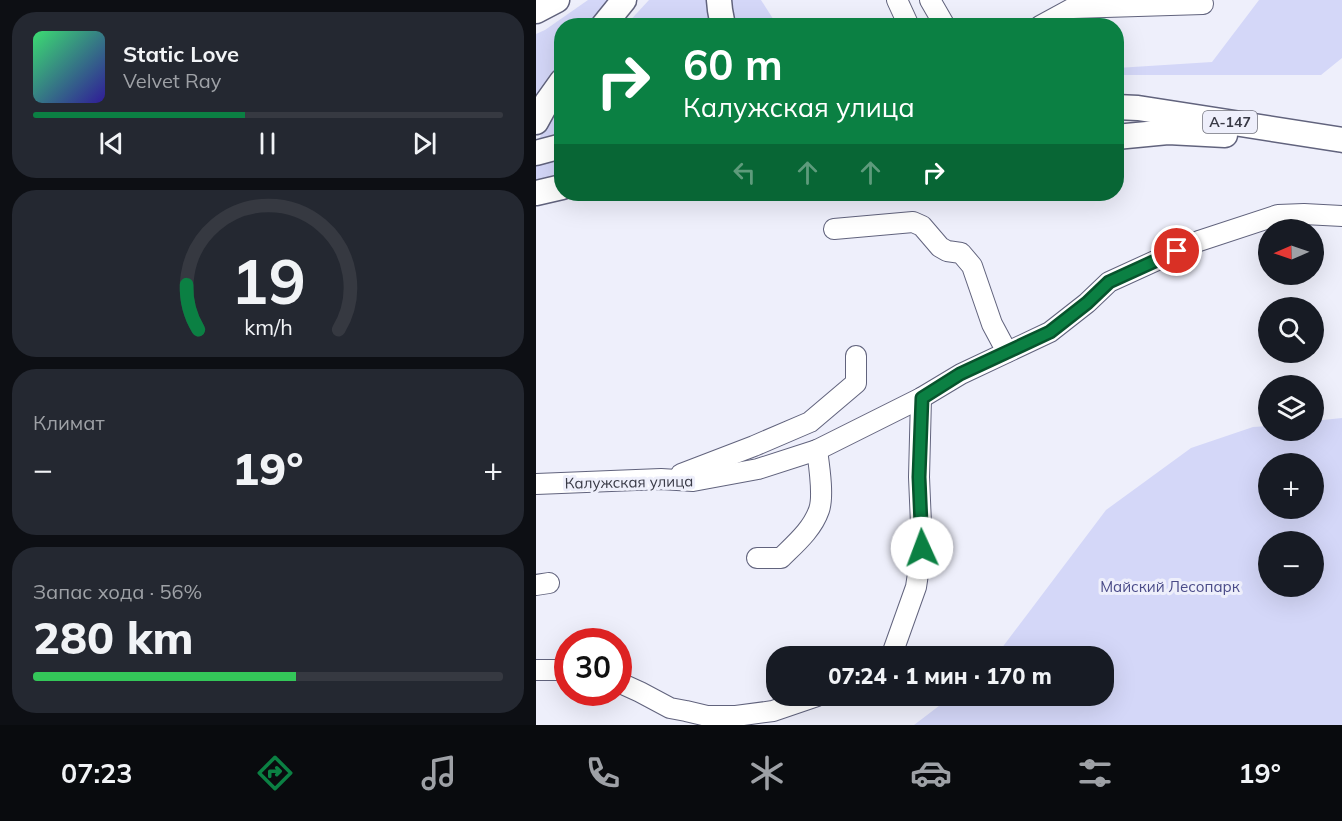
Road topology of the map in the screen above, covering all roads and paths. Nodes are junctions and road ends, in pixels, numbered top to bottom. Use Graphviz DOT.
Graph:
graph roads {
  1 [pos="557,0"];
  2 [pos="624,0"];
  3 [pos="719,0"];
  4 [pos="897,0"];
  5 [pos="930,0"];
  6 [pos="1203,4"];
  7 [pos="536,10"];
  8 [pos="609,18"];
  9 [pos="722,18"];
  10 [pos="905,18"];
  11 [pos="941,18"];
  12 [pos="1055,18"];
  13 [pos="554,92"];
  14 [pos="1124,107"];
  15 [pos="536,122"];
  16 [pos="1124,130"];
  17 [pos="1168,132"];
  18 [pos="1124,136"];
  19 [pos="1343,140"];
  20 [pos="554,148"];
  21 [pos="536,153"];
  22 [pos="554,190"];
  23 [pos="536,194"];
  24 [pos="1343,216"];
  25 [pos="834,228"];
  26 [pos="1007,352"];
  27 [pos="856,356"];
  28 [pos="922,398"];
  29 [pos="817,450"];
  30 [pos="661,479"];
  31 [pos="536,484"];
  32 [pos="757,558"];
  33 [pos="896,646"];
  34 [pos="536,670"];
  35 [pos="554,670"];
  36 [pos="632,688"];
  37 [pos="788,706"];
  1 -- 7 [label="main road"];
  2 -- 8 [label="main road"];
  3 -- 9 [label="main road"];
  4 -- 10 [label="street"];
  5 -- 11 [label="street"];
  6 -- 12 [label="street"];
  13 -- 15 [label="main road"];
  14 -- 19 [label="main road, А-147"];
  16 -- 17 [label="main road"];
  17 -- 18 [label="main road, А-147"];
  17 -- 19 [label="main road, А-147"];
  20 -- 21 [label="main road"];
  22 -- 23 [label="main road"];
  24 -- 26 [label="street, Калужская улица"];
  25 -- 26 [label="street"];
  26 -- 28 [label="street, Калужская улица"];
  27 -- 30 [label="street"];
  28 -- 29 [label="street, Калужская улица"];
  28 -- 33 [label="street"];
  29 -- 30 [label="street, Калужская улица"];
  29 -- 32 [label="street"];
  30 -- 31 [label="street, Калужская улица"];
  34 -- 35 [label="street"];
  36 -- 37 [label="street"];
}
